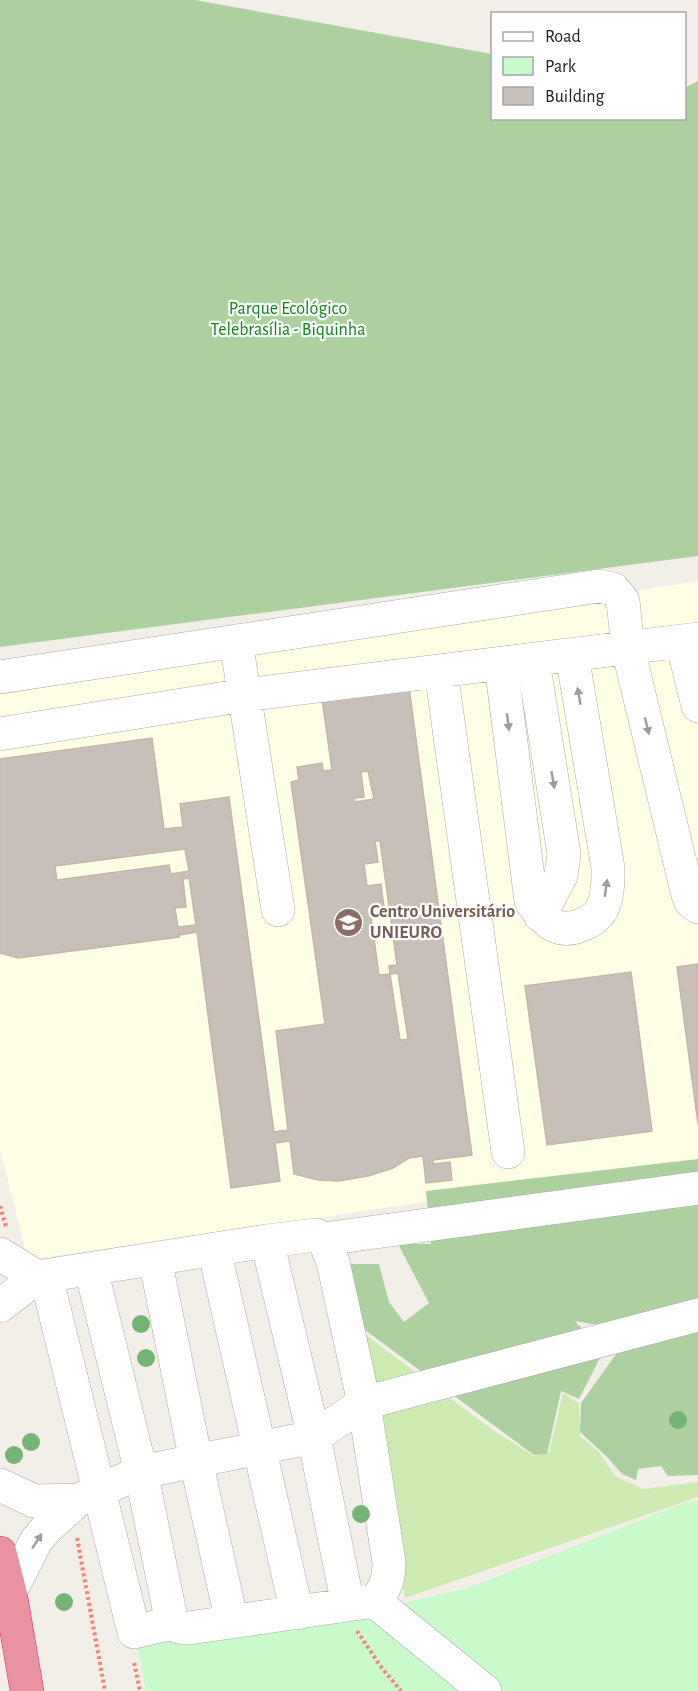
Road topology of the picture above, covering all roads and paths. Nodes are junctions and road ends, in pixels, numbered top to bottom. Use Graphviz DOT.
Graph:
graph roads {
  1 [pos="690,640"];
  2 [pos="237,641"];
  3 [pos="628,649"];
  4 [pos="572,655"];
  5 [pos="533,660"];
  6 [pos="501,664"];
  7 [pos="441,671"];
  8 [pos="0,676"];
  9 [pos="245,695"];
  10 [pos="698,706"];
  11 [pos="0,734"];
  12 [pos="698,906"];
  13 [pos="278,910"];
  14 [pos="540,915"];
  15 [pos="508,1152"];
  16 [pos="698,1188"];
  17 [pos="324,1239"];
  18 [pos="267,1241"];
  19 [pos="214,1249"];
  20 [pos="0,1254"];
  21 [pos="155,1259"];
  22 [pos="91,1269"];
  23 [pos="41,1277"];
  24 [pos="0,1306"];
  25 [pos="698,1315"];
  26 [pos="363,1403"];
  27 [pos="314,1437"];
  28 [pos="258,1448"];
  29 [pos="196,1461"];
  30 [pos="141,1472"];
  31 [pos="0,1485"];
  32 [pos="88,1496"];
  33 [pos="0,1553"];
  34 [pos="361,1603"];
  35 [pos="297,1612"];
  36 [pos="9,1614"];
  37 [pos="232,1622"];
  38 [pos="172,1623"];
  39 [pos="134,1663"];
  40 [pos="27,1691"];
  41 [pos="140,1691"];
  42 [pos="400,1691"];
  43 [pos="485,1691"];
  1 -- 3 [label="lane"];
  1 -- 10 [label="lane"];
  2 -- 3 [label="lane"];
  2 -- 8 [label="lane"];
  2 -- 9 [label="lane"];
  3 -- 4 [label="lane"];
  3 -- 12 [label="lane, one-way"];
  4 -- 5 [label="lane"];
  14 -- 4 [label="lane, one-way"];
  5 -- 6 [label="lane"];
  5 -- 14 [label="lane, one-way"];
  6 -- 7 [label="lane"];
  6 -- 14 [label="lane, one-way"];
  7 -- 9 [label="lane"];
  7 -- 15 [label="lane"];
  9 -- 11 [label="lane"];
  9 -- 13 [label="lane"];
  16 -- 17 [label="lane"];
  17 -- 18 [label="lane"];
  17 -- 26 [label="lane"];
  18 -- 19 [label="lane"];
  18 -- 27 [label="lane"];
  19 -- 21 [label="lane"];
  19 -- 28 [label="lane"];
  20 -- 23 [label="lane"];
  21 -- 22 [label="lane"];
  21 -- 29 [label="lane"];
  22 -- 23 [label="lane"];
  22 -- 30 [label="lane"];
  23 -- 24 [label="lane"];
  23 -- 32 [label="lane"];
  25 -- 26 [label="lane"];
  26 -- 27 [label="lane"];
  26 -- 34 [label="lane"];
  27 -- 28 [label="lane"];
  27 -- 34 [label="lane"];
  28 -- 29 [label="lane"];
  28 -- 35 [label="lane"];
  29 -- 30 [label="lane"];
  29 -- 37 [label="lane"];
  30 -- 32 [label="lane"];
  30 -- 38 [label="lane"];
  31 -- 32 [label="lane"];
  36 -- 32 [label="lane, one-way"];
  32 -- 38 [label="lane"];
  33 -- 36 [label="highway"];
  34 -- 35 [label="lane"];
  34 -- 42 [label="path"];
  34 -- 43 [label="lane"];
  35 -- 37 [label="lane"];
  36 -- 40 [label="highway"];
  37 -- 38 [label="lane"];
  39 -- 41 [label="path"];
}
